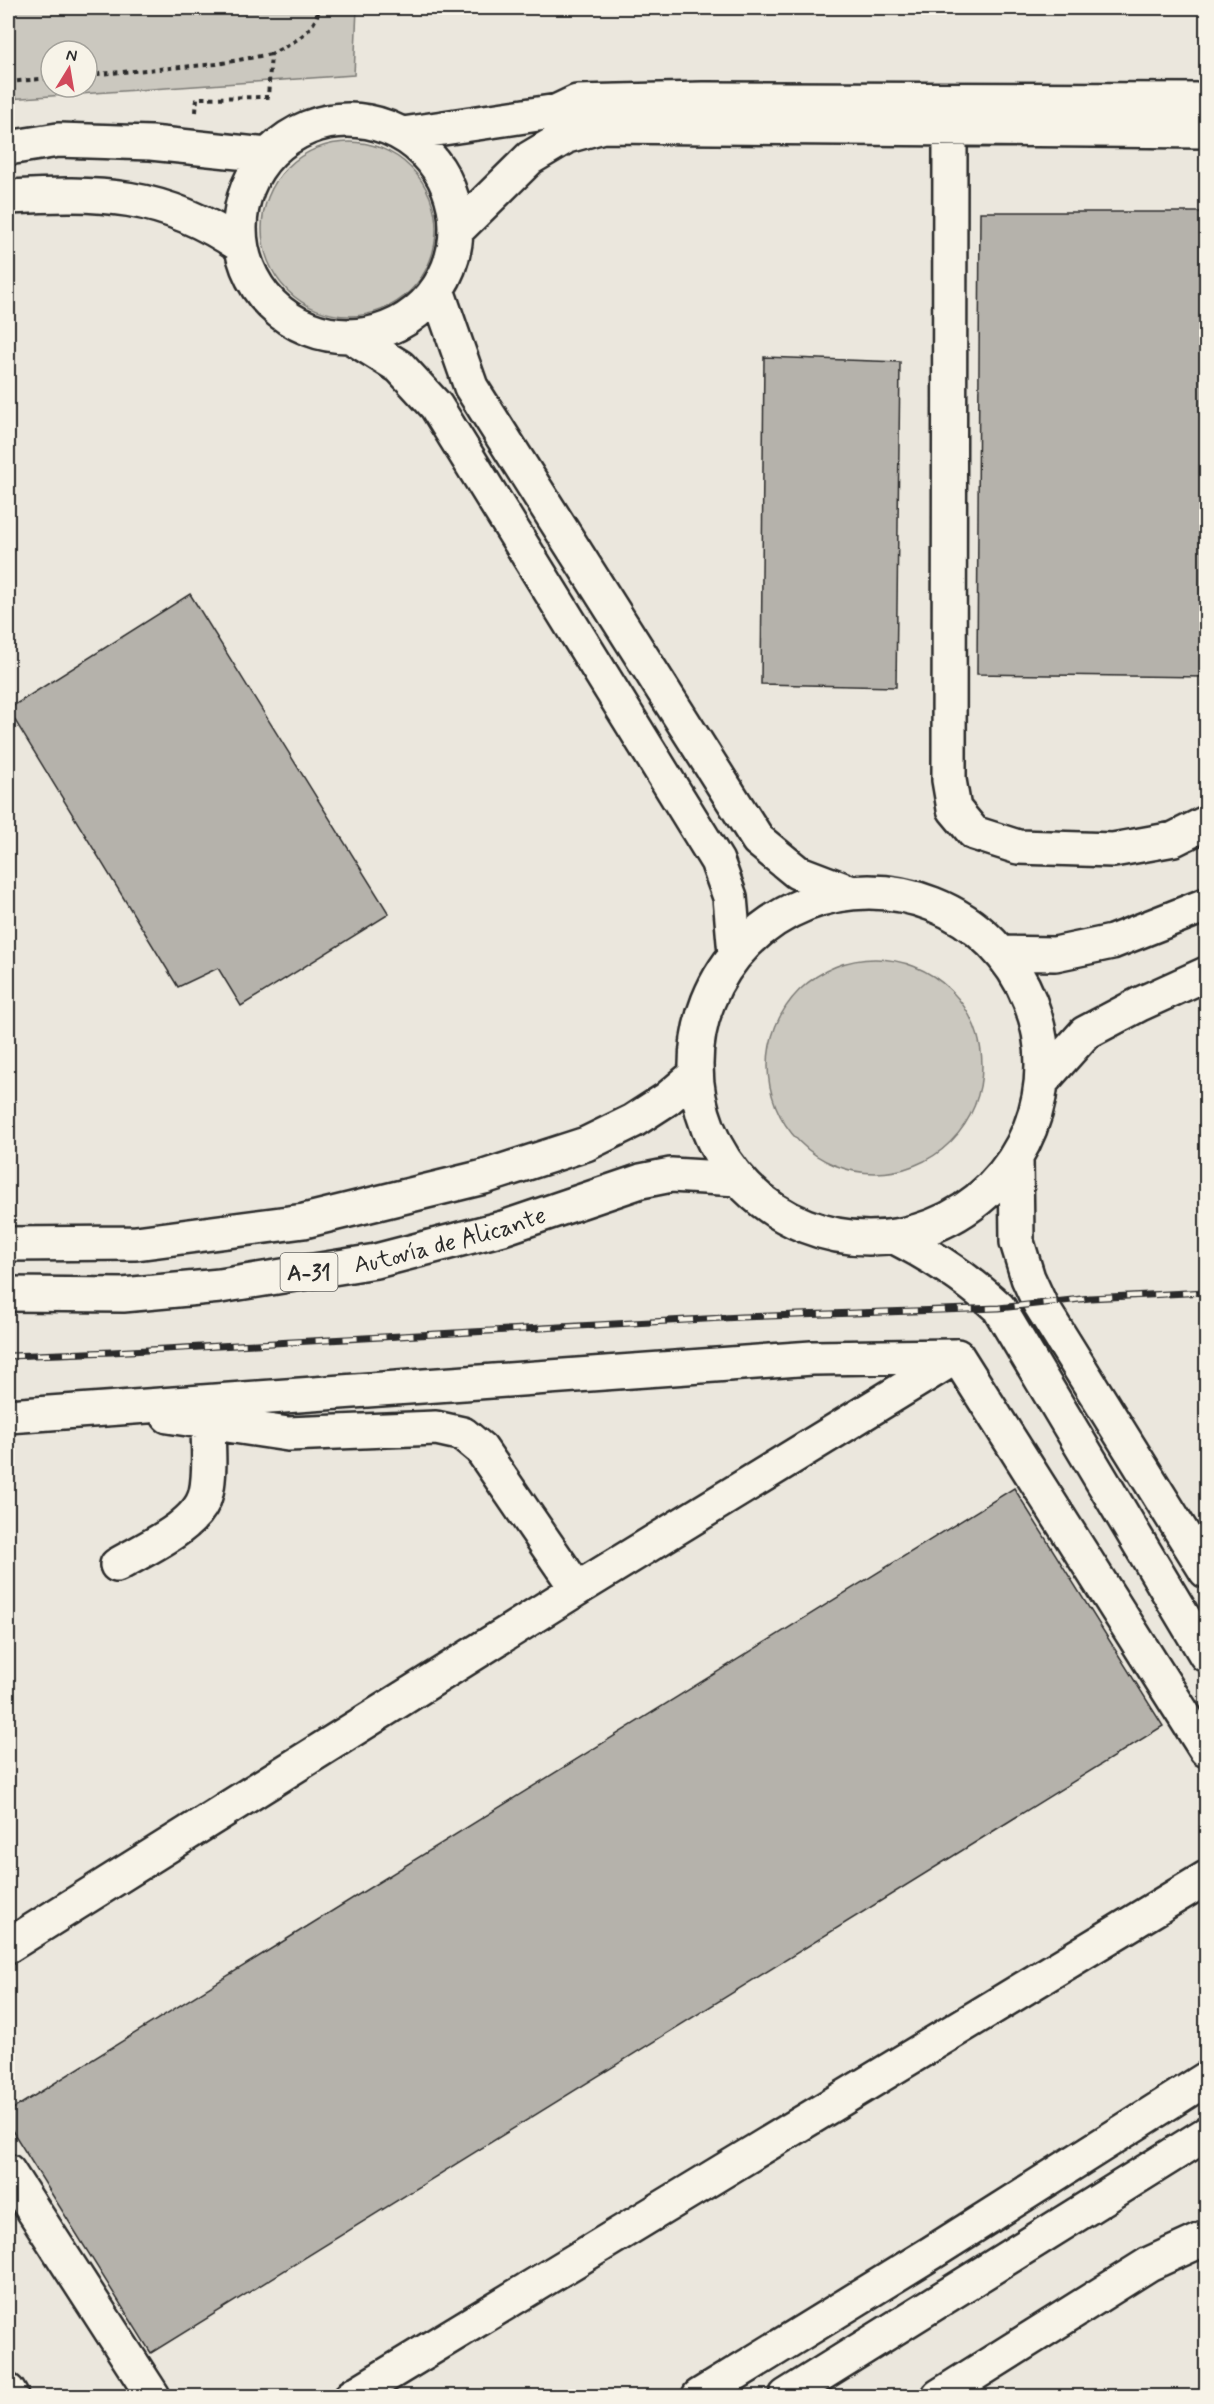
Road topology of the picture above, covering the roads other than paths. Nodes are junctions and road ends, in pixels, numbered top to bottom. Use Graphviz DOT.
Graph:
graph roads {
  1 [pos="1206,100"];
  2 [pos="558,111"];
  3 [pos="603,126"];
  4 [pos="950,130"];
  5 [pos="1206,131"];
  6 [pos="403,134"];
  7 [pos="8,148"];
  8 [pos="267,155"];
  9 [pos="8,197"];
  10 [pos="457,230"];
  11 [pos="241,246"];
  12 [pos="436,290"];
  13 [pos="350,336"];
  14 [pos="1206,823"];
  15 [pos="852,892"];
  16 [pos="1206,905"];
  17 [pos="1001,953"];
  18 [pos="735,954"];
  19 [pos="1206,975"];
  20 [pos="695,1075"];
  21 [pos="1043,1080"];
  22 [pos="1016,1158"];
  23 [pos="738,1179"];
  24 [pos="895,1237"];
  25 [pos="8,1244"];
  26 [pos="8,1294"];
  27 [pos="957,1356"];
  28 [pos="110,1407"];
  29 [pos="8,1416"];
  30 [pos="208,1422"];
  31 [pos="117,1565"];
  32 [pos="1206,1571"];
  33 [pos="577,1589"];
  34 [pos="1206,1654"];
  35 [pos="1197,1713"];
  36 [pos="1206,1750"];
  37 [pos="1206,1878"];
  38 [pos="8,1946"];
  39 [pos="1206,2079"];
  40 [pos="1206,2134"];
  41 [pos="8,2171"];
  42 [pos="1206,2238"];
  43 [pos="8,2391"];
  44 [pos="11,2397"];
  45 [pos="153,2397"];
  46 [pos="352,2397"];
  47 [pos="699,2397"];
  48 [pos="786,2397"];
  49 [pos="939,2397"];
  1 -- 2 [label="main road"];
  2 -- 3 [label="main road"];
  2 -- 6 [label="main road"];
  3 -- 4 [label="main road"];
  3 -- 10 [label="main road"];
  4 -- 5 [label="main road"];
  4 -- 14 [label="main road"];
  6 -- 8 [label="main road"];
  6 -- 10 [label="main road"];
  7 -- 8 [label="main road"];
  8 -- 11 [label="main road"];
  9 -- 11 [label="main road"];
  10 -- 12 [label="main road"];
  11 -- 13 [label="main road"];
  12 -- 13 [label="main road"];
  12 -- 15 [label="main road"];
  13 -- 18 [label="main road"];
  15 -- 17 [label="main road"];
  15 -- 18 [label="main road"];
  16 -- 17 [label="main road"];
  17 -- 21 [label="main road"];
  18 -- 20 [label="main road"];
  19 -- 21 [label="main road"];
  20 -- 23 [label="main road"];
  20 -- 25 [label="main road, Autovía de Alicante / A-31"];
  21 -- 22 [label="main road"];
  22 -- 24 [label="main road"];
  22 -- 32 [label="main road"];
  23 -- 24 [label="main road"];
  23 -- 26 [label="main road, Autovía de Alicante / A-31"];
  24 -- 34 [label="main road"];
  27 -- 28 [label="main road"];
  27 -- 33 [label="main road"];
  27 -- 35 [label="main road"];
  28 -- 29 [label="main road"];
  28 -- 30 [label="main road"];
  30 -- 31 [label="main road"];
  30 -- 33 [label="main road"];
  33 -- 38 [label="main road"];
  35 -- 36 [label="main road"];
  37 -- 46 [label="main road"];
  39 -- 47 [label="main road"];
  40 -- 48 [label="main road"];
  41 -- 45 [label="main road"];
  42 -- 49 [label="main road"];
  43 -- 44 [label="main road"];
}
